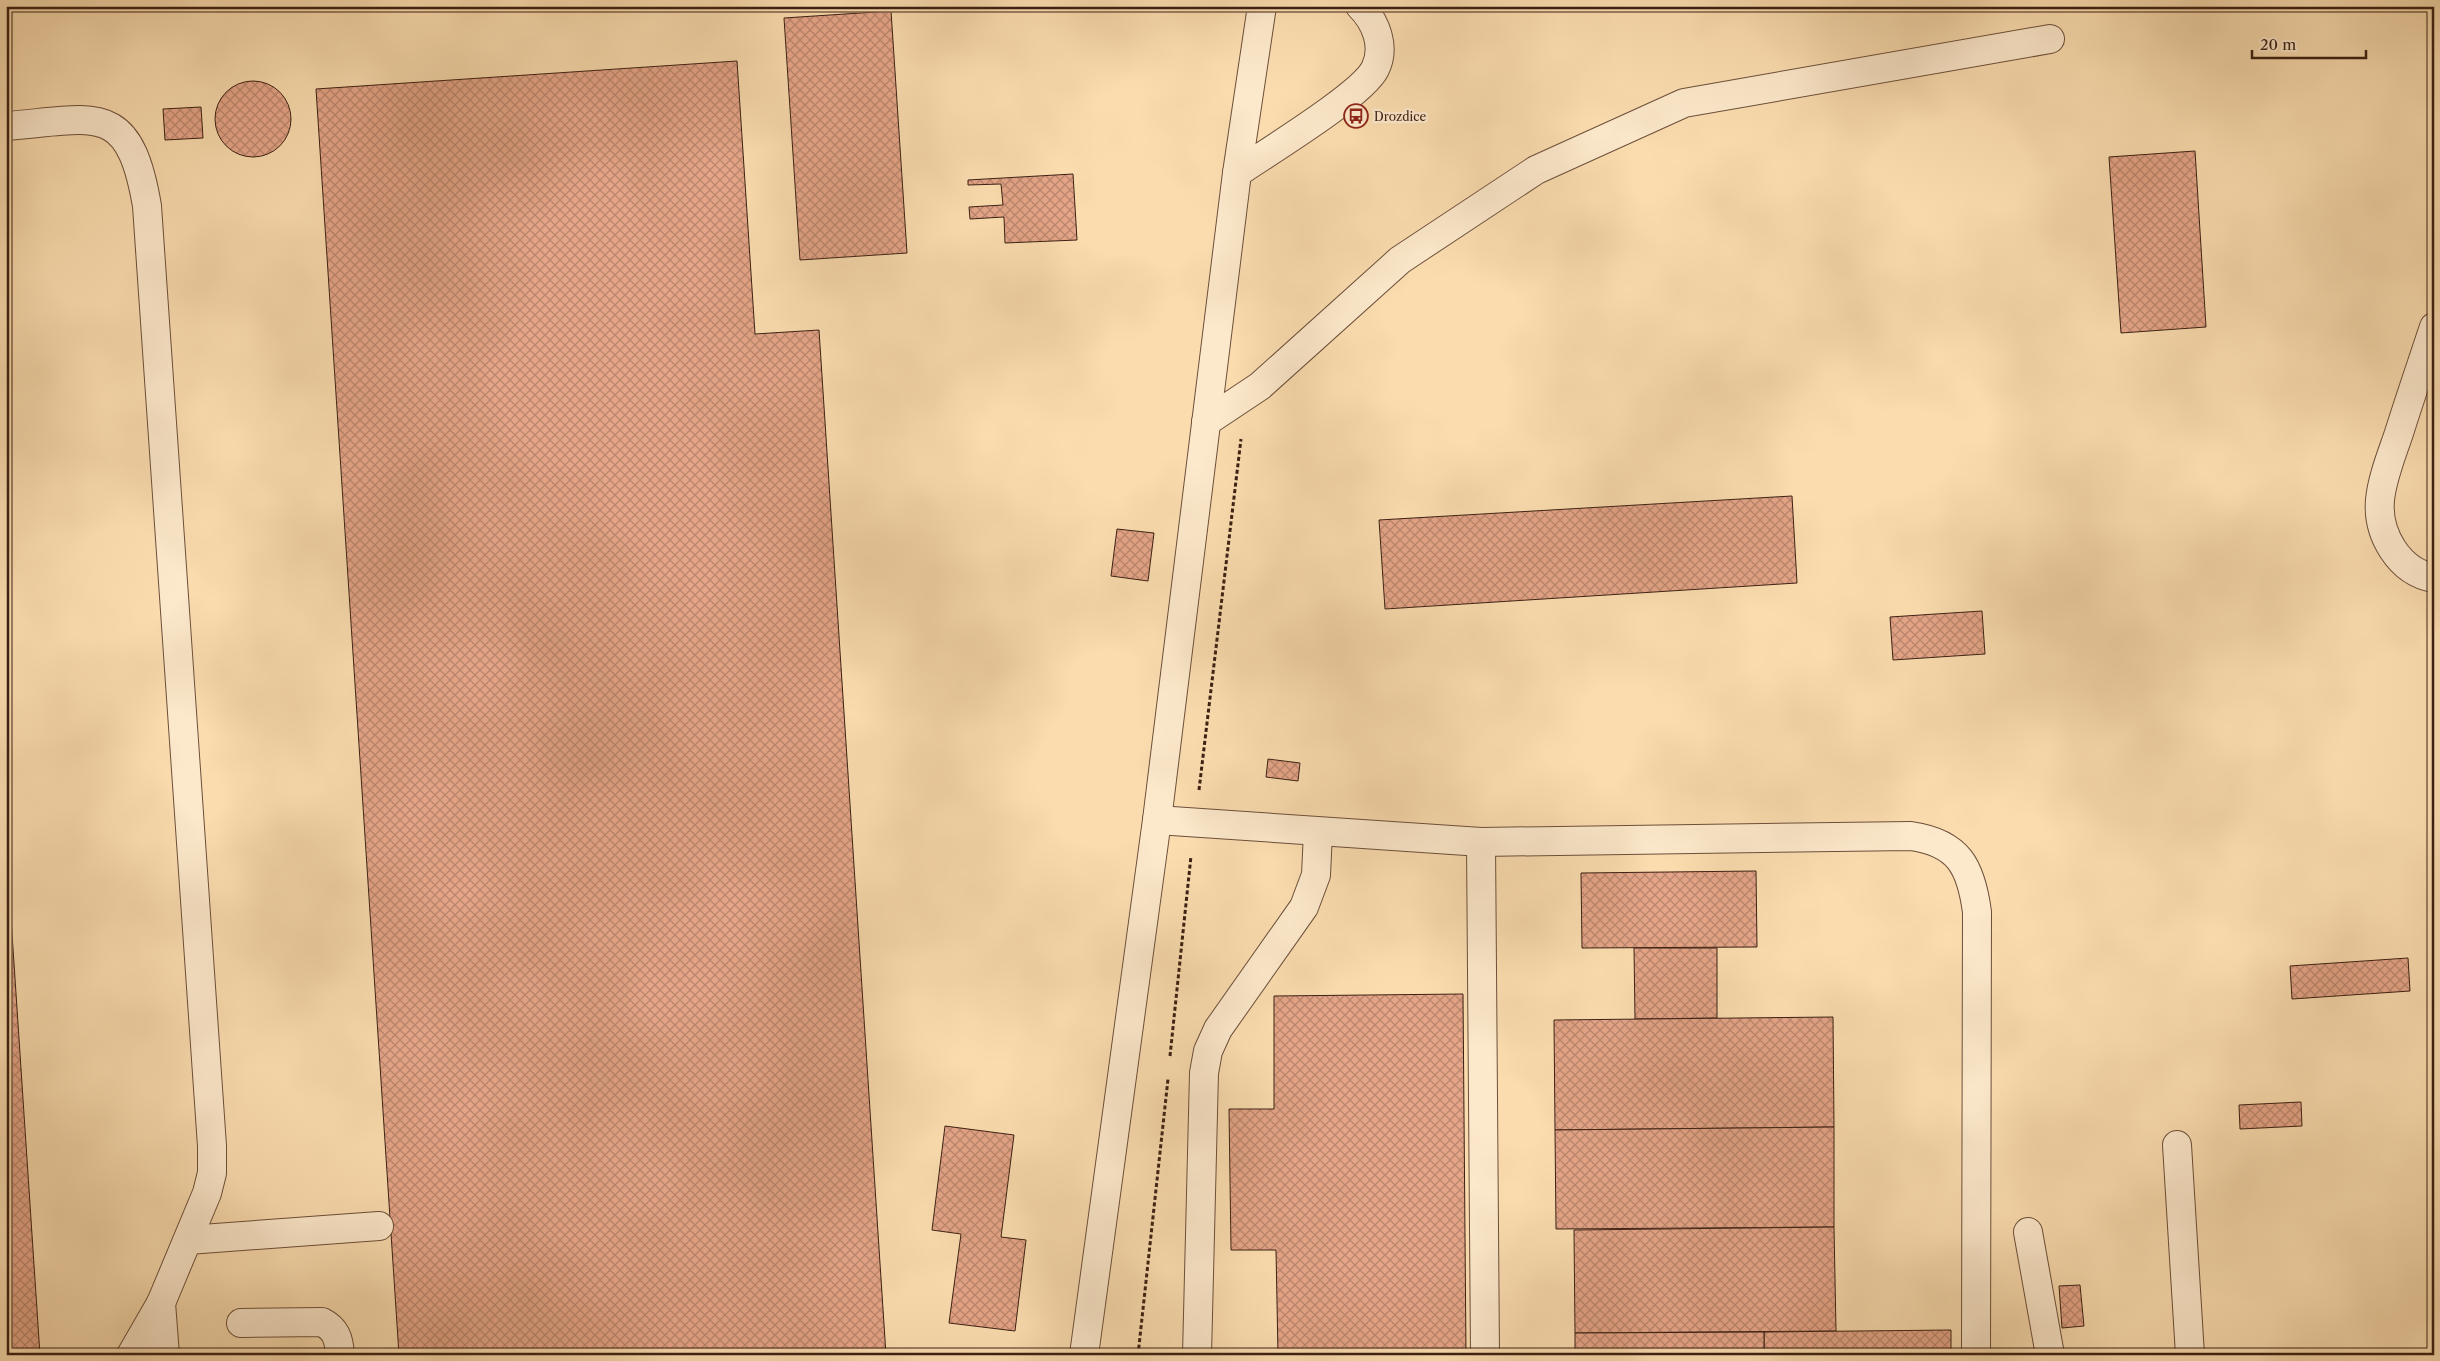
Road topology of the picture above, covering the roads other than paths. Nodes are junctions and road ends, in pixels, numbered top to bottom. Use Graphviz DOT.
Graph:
graph roads {
  1 [pos="1262,6"];
  2 [pos="1360,6"];
  3 [pos="2050,39"];
  4 [pos="6,126"];
  5 [pos="1237,173"];
  6 [pos="2434,327"];
  7 [pos="1206,422"];
  8 [pos="2434,578"];
  9 [pos="1157,820"];
  10 [pos="1318,832"];
  11 [pos="1481,842"];
  12 [pos="2177,1145"];
  13 [pos="379,1226"];
  14 [pos="2028,1232"];
  15 [pos="188,1240"];
  16 [pos="161,1303"];
  17 [pos="240,1324"];
  18 [pos="131,1355"];
  19 [pos="165,1355"];
  20 [pos="340,1355"];
  21 [pos="1084,1355"];
  22 [pos="1197,1355"];
  23 [pos="1484,1355"];
  24 [pos="1976,1355"];
  25 [pos="2050,1355"];
  26 [pos="2190,1355"];
  1 -- 5 [label="street"];
  2 -- 5 [label="street"];
  3 -- 7 [label="street"];
  4 -- 15 [label="street"];
  5 -- 7 [label="street"];
  6 -- 8 [label="street"];
  7 -- 9 [label="street"];
  9 -- 10 [label="street"];
  9 -- 21 [label="street"];
  10 -- 11 [label="street"];
  10 -- 22 [label="street"];
  11 -- 23 [label="street"];
  11 -- 24 [label="street"];
  12 -- 26 [label="street"];
  13 -- 15 [label="street"];
  14 -- 25 [label="street"];
  15 -- 16 [label="street"];
  16 -- 18 [label="street"];
  16 -- 19 [label="street"];
  17 -- 20 [label="street"];
}
